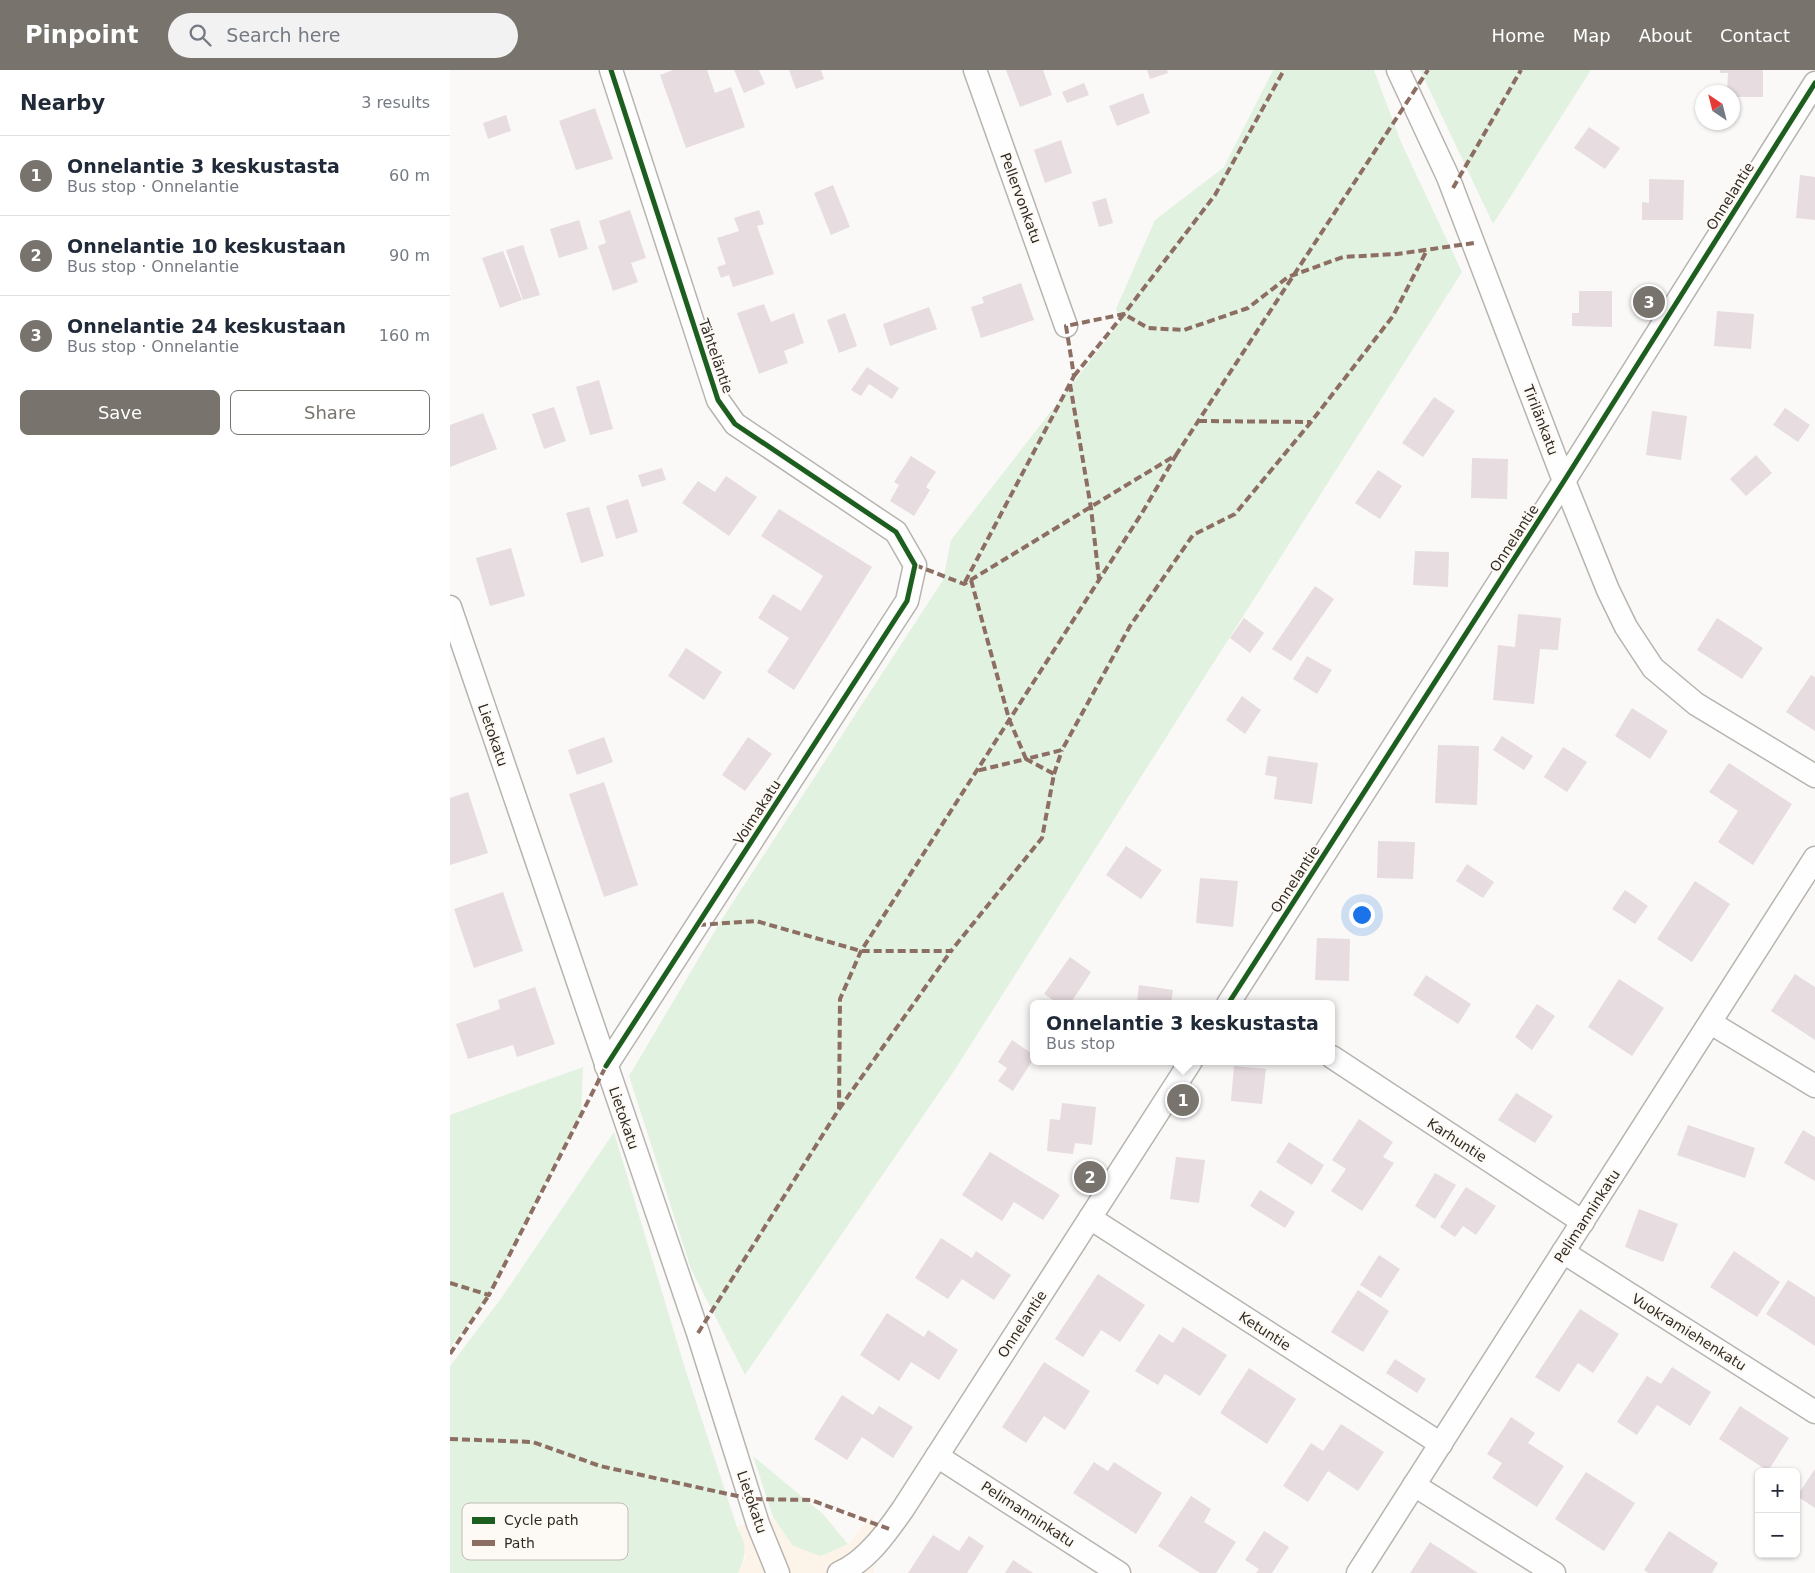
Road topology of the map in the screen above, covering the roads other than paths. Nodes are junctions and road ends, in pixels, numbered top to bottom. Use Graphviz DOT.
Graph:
graph roads {
  1 [pos="611,70"];
  2 [pos="975,70"];
  3 [pos="1398,70"];
  4 [pos="1815,83"];
  5 [pos="1066,326"];
  6 [pos="1564,481"];
  7 [pos="916,566"];
  8 [pos="450,607"];
  9 [pos="455,638"];
  10 [pos="1815,776"];
  11 [pos="1815,858"];
  12 [pos="1238,1000"];
  13 [pos="1711,1023"];
  14 [pos="1335,1059"];
  15 [pos="1188,1065"];
  16 [pos="606,1066"];
  17 [pos="1815,1086"];
  18 [pos="1090,1218"];
  19 [pos="1583,1222"];
  20 [pos="1563,1252"];
  21 [pos="1815,1412"];
  22 [pos="1441,1444"];
  23 [pos="937,1456"];
  24 [pos="1414,1485"];
  25 [pos="778,1573"];
  26 [pos="839,1573"];
  27 [pos="1119,1573"];
  28 [pos="1358,1573"];
  29 [pos="1554,1573"];
  1 -- 7 [label="street, Tähteläntie"];
  2 -- 5 [label="street, Pellervonkatu"];
  3 -- 6 [label="street, Tirilänkatu"];
  4 -- 6 [label="street, Onnelantie"];
  6 -- 10 [label="street, Tirilänkatu"];
  6 -- 12 [label="street, Onnelantie"];
  7 -- 16 [label="street, Voimakatu"];
  8 -- 9 [label="street, Lietokatu"];
  9 -- 16 [label="street, Lietokatu"];
  11 -- 13 [label="street, Pelimanninkatu"];
  13 -- 17 [label="street"];
  13 -- 19 [label="street, Pelimanninkatu"];
  14 -- 19 [label="street, Karhuntie"];
  15 -- 18 [label="street, Onnelantie"];
  16 -- 25 [label="street, Lietokatu"];
  18 -- 22 [label="street, Ketuntie"];
  18 -- 23 [label="street, Onnelantie"];
  19 -- 20 [label="street, Pelimanninkatu"];
  20 -- 21 [label="street, Vuokramiehenkatu"];
  20 -- 22 [label="street, Pelimanninkatu"];
  22 -- 24 [label="street, Pelimanninkatu"];
  23 -- 26 [label="street, Onnelantie"];
  23 -- 27 [label="street, Pelimanninkatu"];
  24 -- 28 [label="street, Pelimanninkatu"];
  24 -- 29 [label="street"];
}
